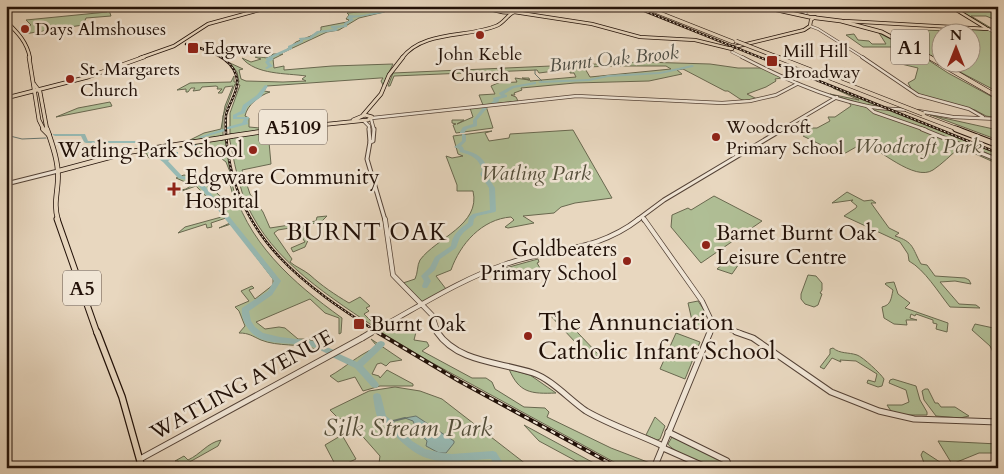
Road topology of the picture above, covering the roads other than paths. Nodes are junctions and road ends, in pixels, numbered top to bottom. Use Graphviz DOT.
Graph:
graph roads {
  1 [pos="274,6"];
  2 [pos="409,6"];
  3 [pos="417,6"];
  4 [pos="432,6"];
  5 [pos="481,6"];
  6 [pos="524,6"];
  7 [pos="642,6"];
  8 [pos="646,6"];
  9 [pos="759,6"];
  10 [pos="764,6"];
  11 [pos="789,6"];
  12 [pos="950,6"];
  13 [pos="517,12"];
  14 [pos="509,14"];
  15 [pos="804,14"];
  16 [pos="814,18"];
  17 [pos="7,22"];
  18 [pos="850,22"];
  19 [pos="810,26"];
  20 [pos="988,29"];
  21 [pos="998,34"];
  22 [pos="734,41"];
  23 [pos="731,50"];
  24 [pos="797,84"];
  25 [pos="37,90"];
  26 [pos="998,96"];
  27 [pos="837,97"];
  28 [pos="6,98"];
  29 [pos="373,103"];
  30 [pos="867,106"];
  31 [pos="371,117"];
  32 [pos="983,117"];
  33 [pos="362,118"];
  34 [pos="998,119"];
  35 [pos="49,135"];
  36 [pos="371,139"];
  37 [pos="998,144"];
  38 [pos="998,160"];
  39 [pos="58,169"];
  40 [pos="6,184"];
  41 [pos="642,217"];
  42 [pos="420,304"];
  43 [pos="712,324"];
  44 [pos="998,422"];
  45 [pos="668,432"];
  46 [pos="663,447"];
  47 [pos="140,459"];
  48 [pos="142,468"];
  49 [pos="654,468"];
  50 [pos="708,468"];
  51 [pos="729,468"];
  1 -- 25 [label="main road"];
  2 -- 3 [label="main road"];
  3 -- 4 [label="main road"];
  5 -- 14 [label="main road"];
  6 -- 13 [label="main road"];
  7 -- 22 [label="highway"];
  8 -- 22 [label="highway"];
  9 -- 15 [label="highway"];
  10 -- 15 [label="highway"];
  11 -- 15 [label="street"];
  12 -- 20 [label="main road"];
  13 -- 14 [label="main road"];
  13 -- 23 [label="main road"];
  14 -- 29 [label="main road"];
  15 -- 16 [label="highway"];
  16 -- 18 [label="highway, A1"];
  16 -- 19 [label="main road"];
  17 -- 25 [label="main road, A5"];
  18 -- 20 [label="main road"];
  18 -- 26 [label="highway, A1"];
  19 -- 23 [label="main road"];
  19 -- 32 [label="street"];
  20 -- 21 [label="street"];
  22 -- 37 [label="highway, bridge"];
  22 -- 37 [label="highway, bridge"];
  23 -- 24 [label="street"];
  24 -- 27 [label="street"];
  24 -- 31 [label="street"];
  25 -- 28 [label="main road"];
  25 -- 35 [label="main road, A5"];
  25 -- 35 [label="main road, A5"];
  27 -- 30 [label="street"];
  27 -- 41 [label="street, WATLING AVENUE"];
  29 -- 31 [label="main road"];
  29 -- 33 [label="main road"];
  30 -- 32 [label="street"];
  30 -- 38 [label="street"];
  31 -- 33 [label="main road"];
  31 -- 36 [label="street"];
  32 -- 34 [label="street"];
  33 -- 36 [label="street"];
  33 -- 39 [label="main road, A5109, bridge"];
  35 -- 39 [label="main road, A5"];
  36 -- 42 [label="street"];
  39 -- 40 [label="street"];
  39 -- 47 [label="main road, A5"];
  41 -- 42 [label="street, WATLING AVENUE"];
  41 -- 43 [label="street"];
  42 -- 46 [label="street"];
  42 -- 47 [label="street, WATLING AVENUE, bridge"];
  43 -- 44 [label="street"];
  43 -- 45 [label="street"];
  45 -- 46 [label="street"];
  45 -- 51 [label="street"];
  46 -- 49 [label="street"];
  46 -- 50 [label="street"];
  47 -- 48 [label="main road, A5"];
}
